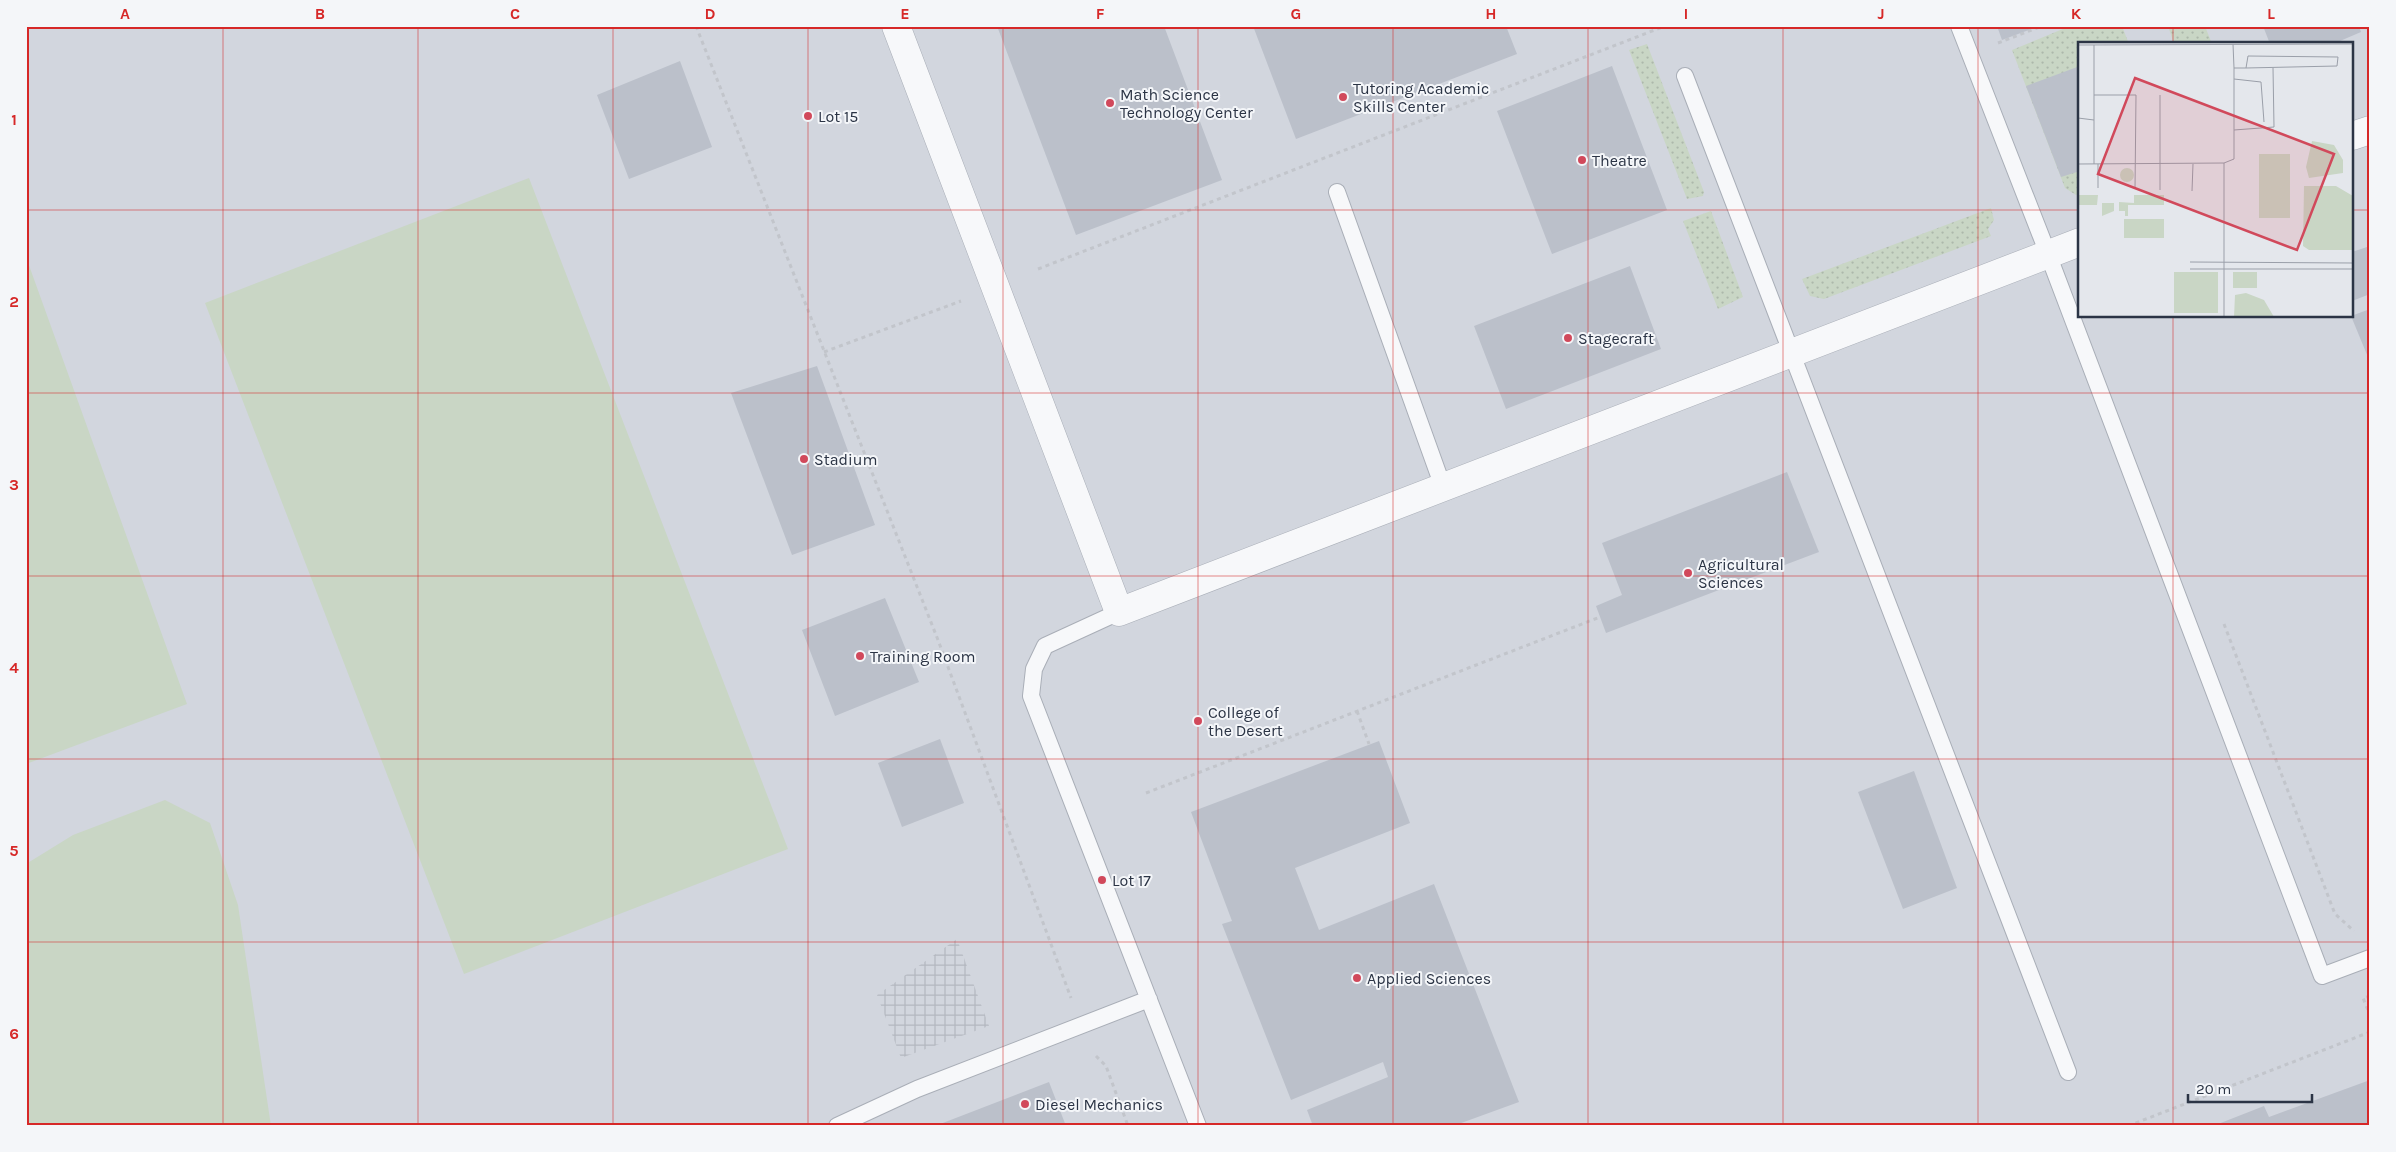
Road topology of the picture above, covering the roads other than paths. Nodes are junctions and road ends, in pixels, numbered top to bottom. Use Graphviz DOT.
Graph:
graph roads {
  1 [pos="896,26"];
  2 [pos="1959,26"];
  3 [pos="1685,76"];
  4 [pos="2370,130"];
  5 [pos="2354,135"];
  6 [pos="1337,192"];
  7 [pos="2078,243"];
  8 [pos="2048,254"];
  9 [pos="1793,352"];
  10 [pos="1443,487"];
  11 [pos="1119,612"];
  12 [pos="2370,958"];
  13 [pos="1149,999"];
  14 [pos="2068,1072"];
  15 [pos="837,1126"];
  16 [pos="1198,1126"];
  1 -- 11 [label="street"];
  2 -- 8 [label="lane"];
  3 -- 9 [label="lane"];
  4 -- 5 [label="street"];
  6 -- 10 [label="lane"];
  7 -- 8 [label="street"];
  8 -- 9 [label="street"];
  8 -- 12 [label="lane"];
  9 -- 10 [label="street"];
  9 -- 14 [label="lane"];
  10 -- 11 [label="street"];
  11 -- 13 [label="lane"];
  13 -- 15 [label="lane"];
  13 -- 16 [label="lane"];
}
